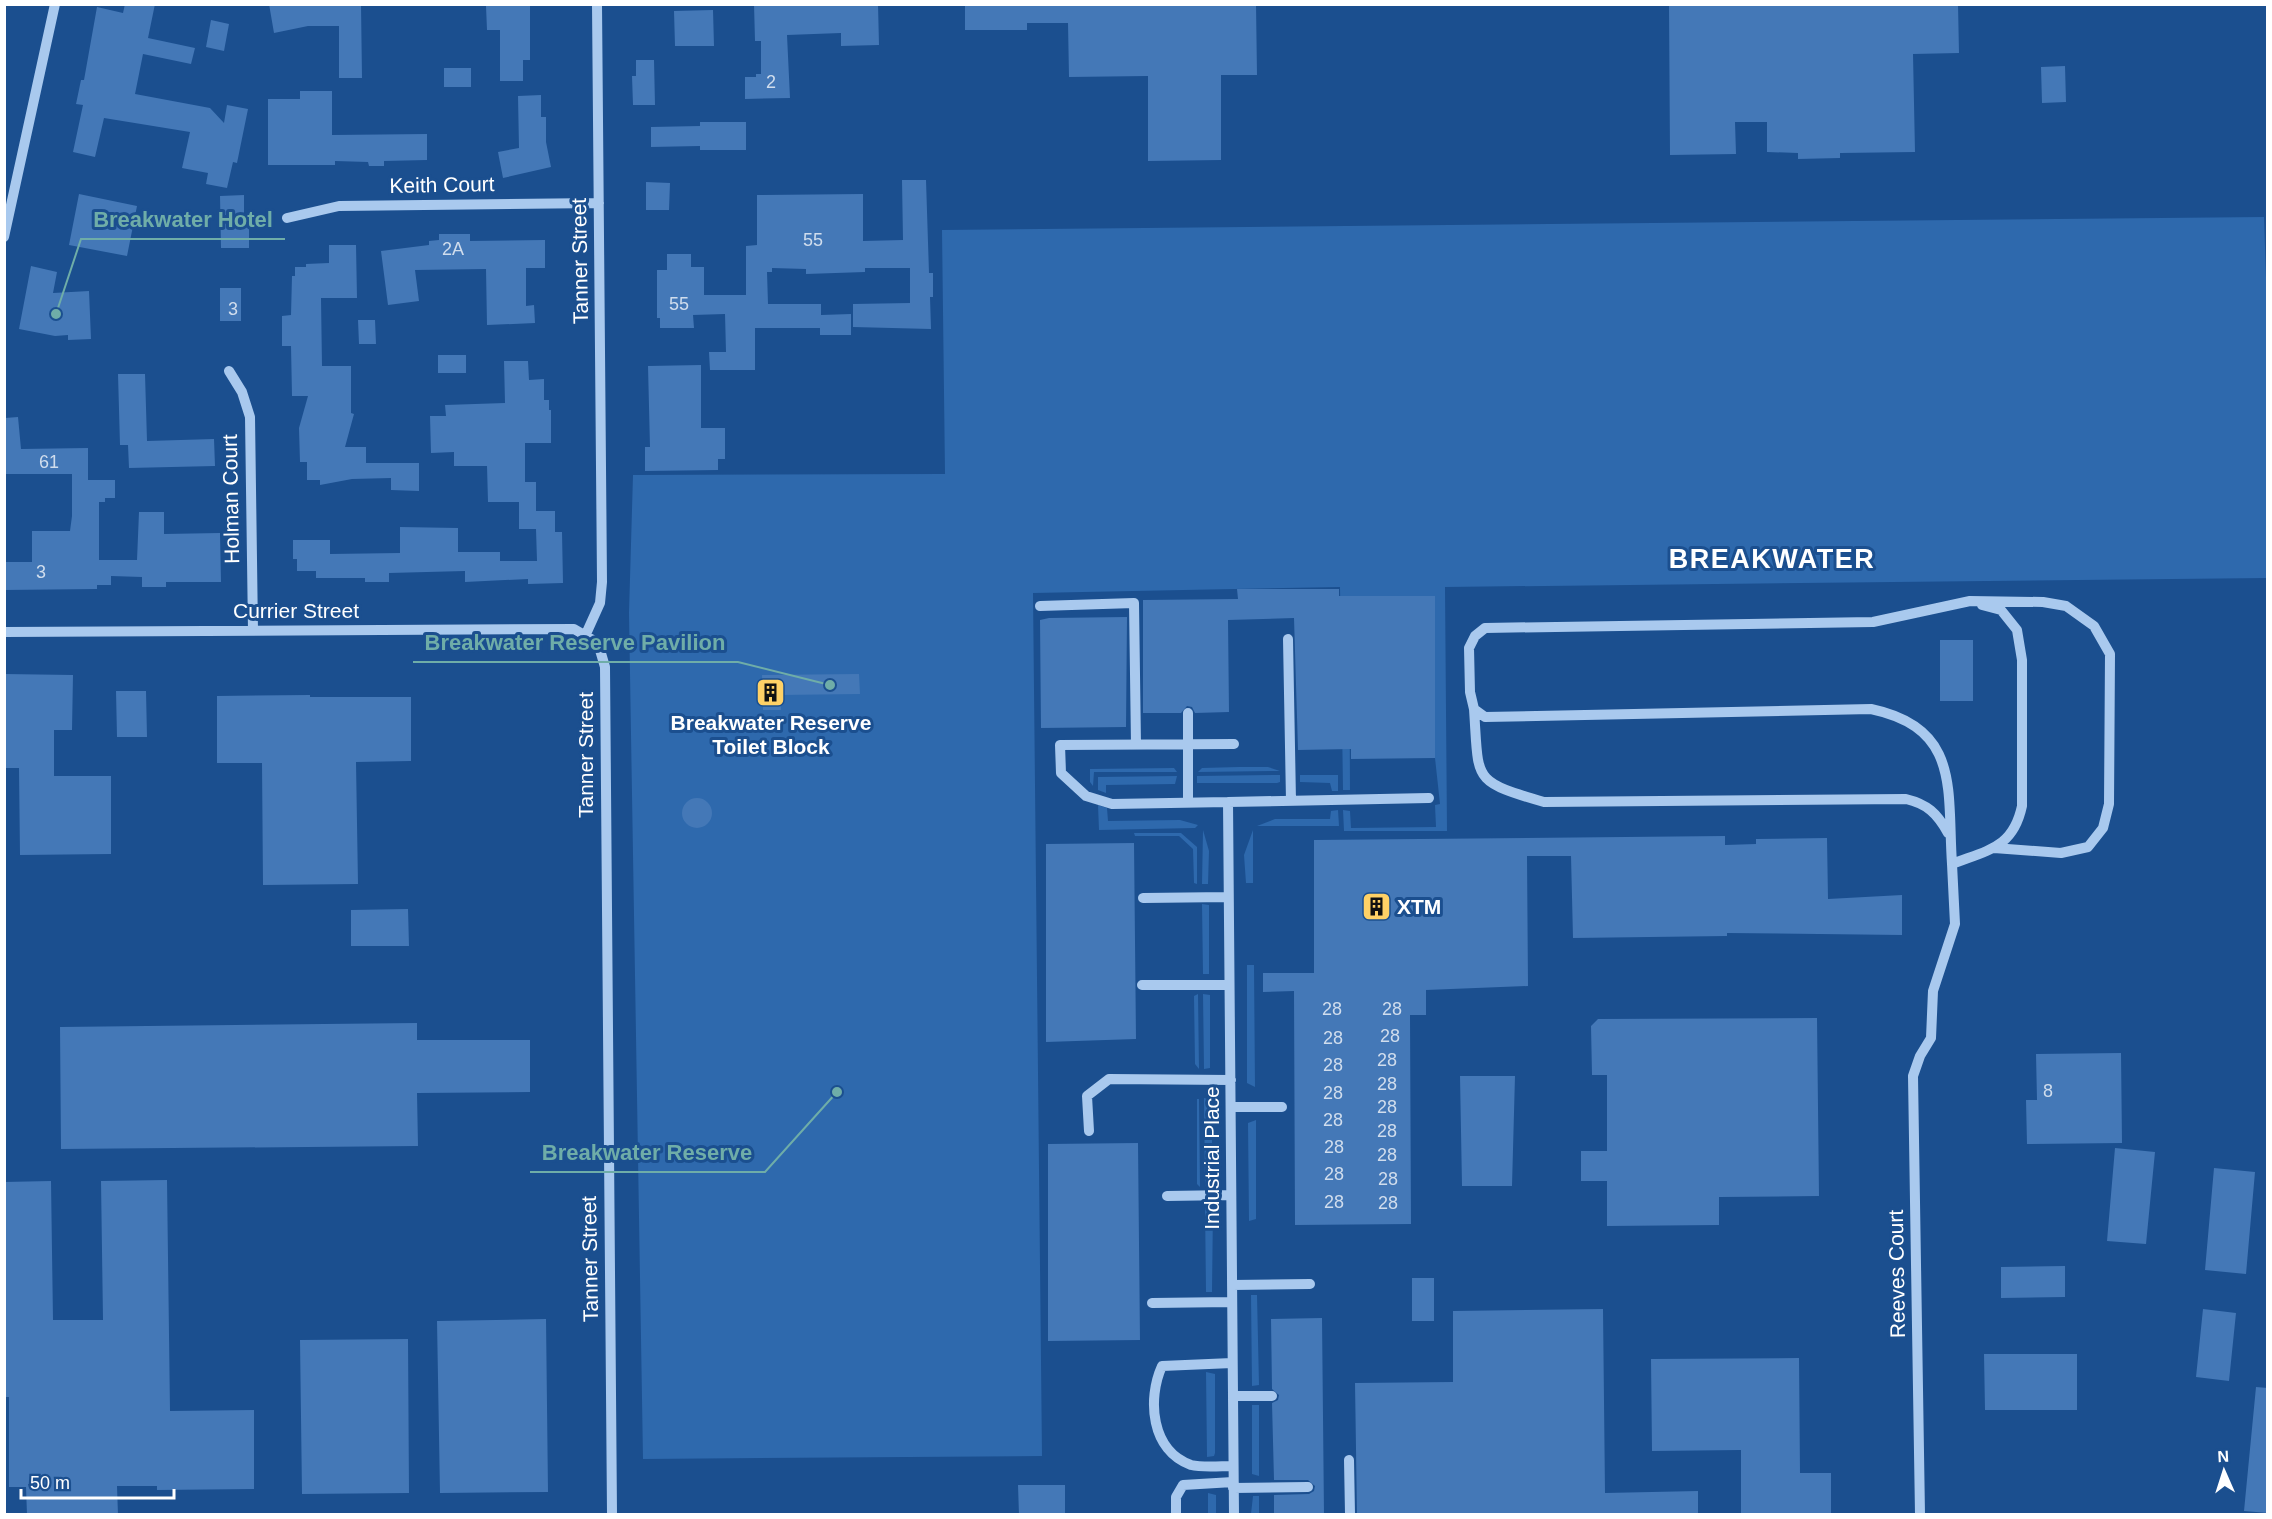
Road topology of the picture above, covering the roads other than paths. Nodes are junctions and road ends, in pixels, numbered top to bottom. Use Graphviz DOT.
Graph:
graph roads {
  1 [pos="55,4"];
  2 [pos="597,4"];
  3 [pos="599,202"];
  4 [pos="287,218"];
  5 [pos="4,237"];
  6 [pos="230,371"];
  7 [pos="1970,601"];
  8 [pos="1040,606"];
  9 [pos="253,631"];
  10 [pos="4,632"];
  11 [pos="586,634"];
  12 [pos="1288,639"];
  13 [pos="1474,709"];
  14 [pos="1188,713"];
  15 [pos="1234,744"];
  16 [pos="1136,745"];
  17 [pos="1188,745"];
  18 [pos="1429,798"];
  19 [pos="1291,801"];
  20 [pos="1228,802"];
  21 [pos="1188,803"];
  22 [pos="1950,837"];
  23 [pos="1994,848"];
  24 [pos="1952,864"];
  25 [pos="1228,897"];
  26 [pos="1143,898"];
  27 [pos="1142,985"];
  28 [pos="1229,985"];
  29 [pos="1231,1080"];
  30 [pos="1231,1107"];
  31 [pos="1282,1107"];
  32 [pos="1089,1131"];
  33 [pos="1231,1195"];
  34 [pos="1167,1196"];
  35 [pos="1310,1284"];
  36 [pos="1232,1285"];
  37 [pos="1232,1302"];
  38 [pos="1152,1303"];
  39 [pos="1232,1363"];
  40 [pos="1233,1396"];
  41 [pos="1272,1396"];
  42 [pos="1349,1460"];
  43 [pos="1233,1466"];
  44 [pos="1233,1485"];
  45 [pos="1308,1486"];
  46 [pos="612,1515"];
  47 [pos="1176,1515"];
  48 [pos="1233,1515"];
  49 [pos="1350,1515"];
  50 [pos="1920,1515"];
  1 -- 5 [label="street"];
  2 -- 3 [label="street, Tanner Street"];
  3 -- 4 [label="street, Keith Court"];
  3 -- 11 [label="street, Tanner Street"];
  6 -- 9 [label="street, Holman Court"];
  7 -- 13 [label="street"];
  7 -- 23 [label="street"];
  7 -- 23 [label="street"];
  8 -- 16 [label="street"];
  9 -- 10 [label="street, Currier Street"];
  9 -- 11 [label="street, Currier Street"];
  11 -- 46 [label="street, Tanner Street"];
  12 -- 19 [label="street"];
  13 -- 22 [label="street"];
  13 -- 22 [label="street"];
  14 -- 17 [label="street"];
  15 -- 17 [label="street"];
  16 -- 17 [label="street"];
  16 -- 21 [label="street"];
  17 -- 21 [label="street"];
  18 -- 19 [label="street"];
  19 -- 20 [label="street"];
  20 -- 21 [label="street"];
  20 -- 25 [label="street, Industrial Place"];
  22 -- 24 [label="street"];
  23 -- 24 [label="street"];
  24 -- 50 [label="street, Reeves Court"];
  25 -- 26 [label="street"];
  25 -- 28 [label="street, Industrial Place"];
  27 -- 28 [label="street"];
  28 -- 29 [label="street, Industrial Place"];
  29 -- 30 [label="street, Industrial Place"];
  29 -- 32 [label="street"];
  30 -- 31 [label="street"];
  30 -- 33 [label="street, Industrial Place"];
  33 -- 34 [label="street"];
  33 -- 36 [label="street, Industrial Place"];
  35 -- 36 [label="street"];
  36 -- 37 [label="street, Industrial Place"];
  37 -- 38 [label="street"];
  37 -- 39 [label="street, Industrial Place"];
  39 -- 40 [label="street, Industrial Place"];
  39 -- 43 [label="street"];
  40 -- 41 [label="street"];
  40 -- 43 [label="street, Industrial Place"];
  42 -- 49 [label="street"];
  43 -- 44 [label="street, Industrial Place"];
  44 -- 45 [label="street"];
  44 -- 47 [label="street"];
  44 -- 48 [label="street, Industrial Place"];
}
